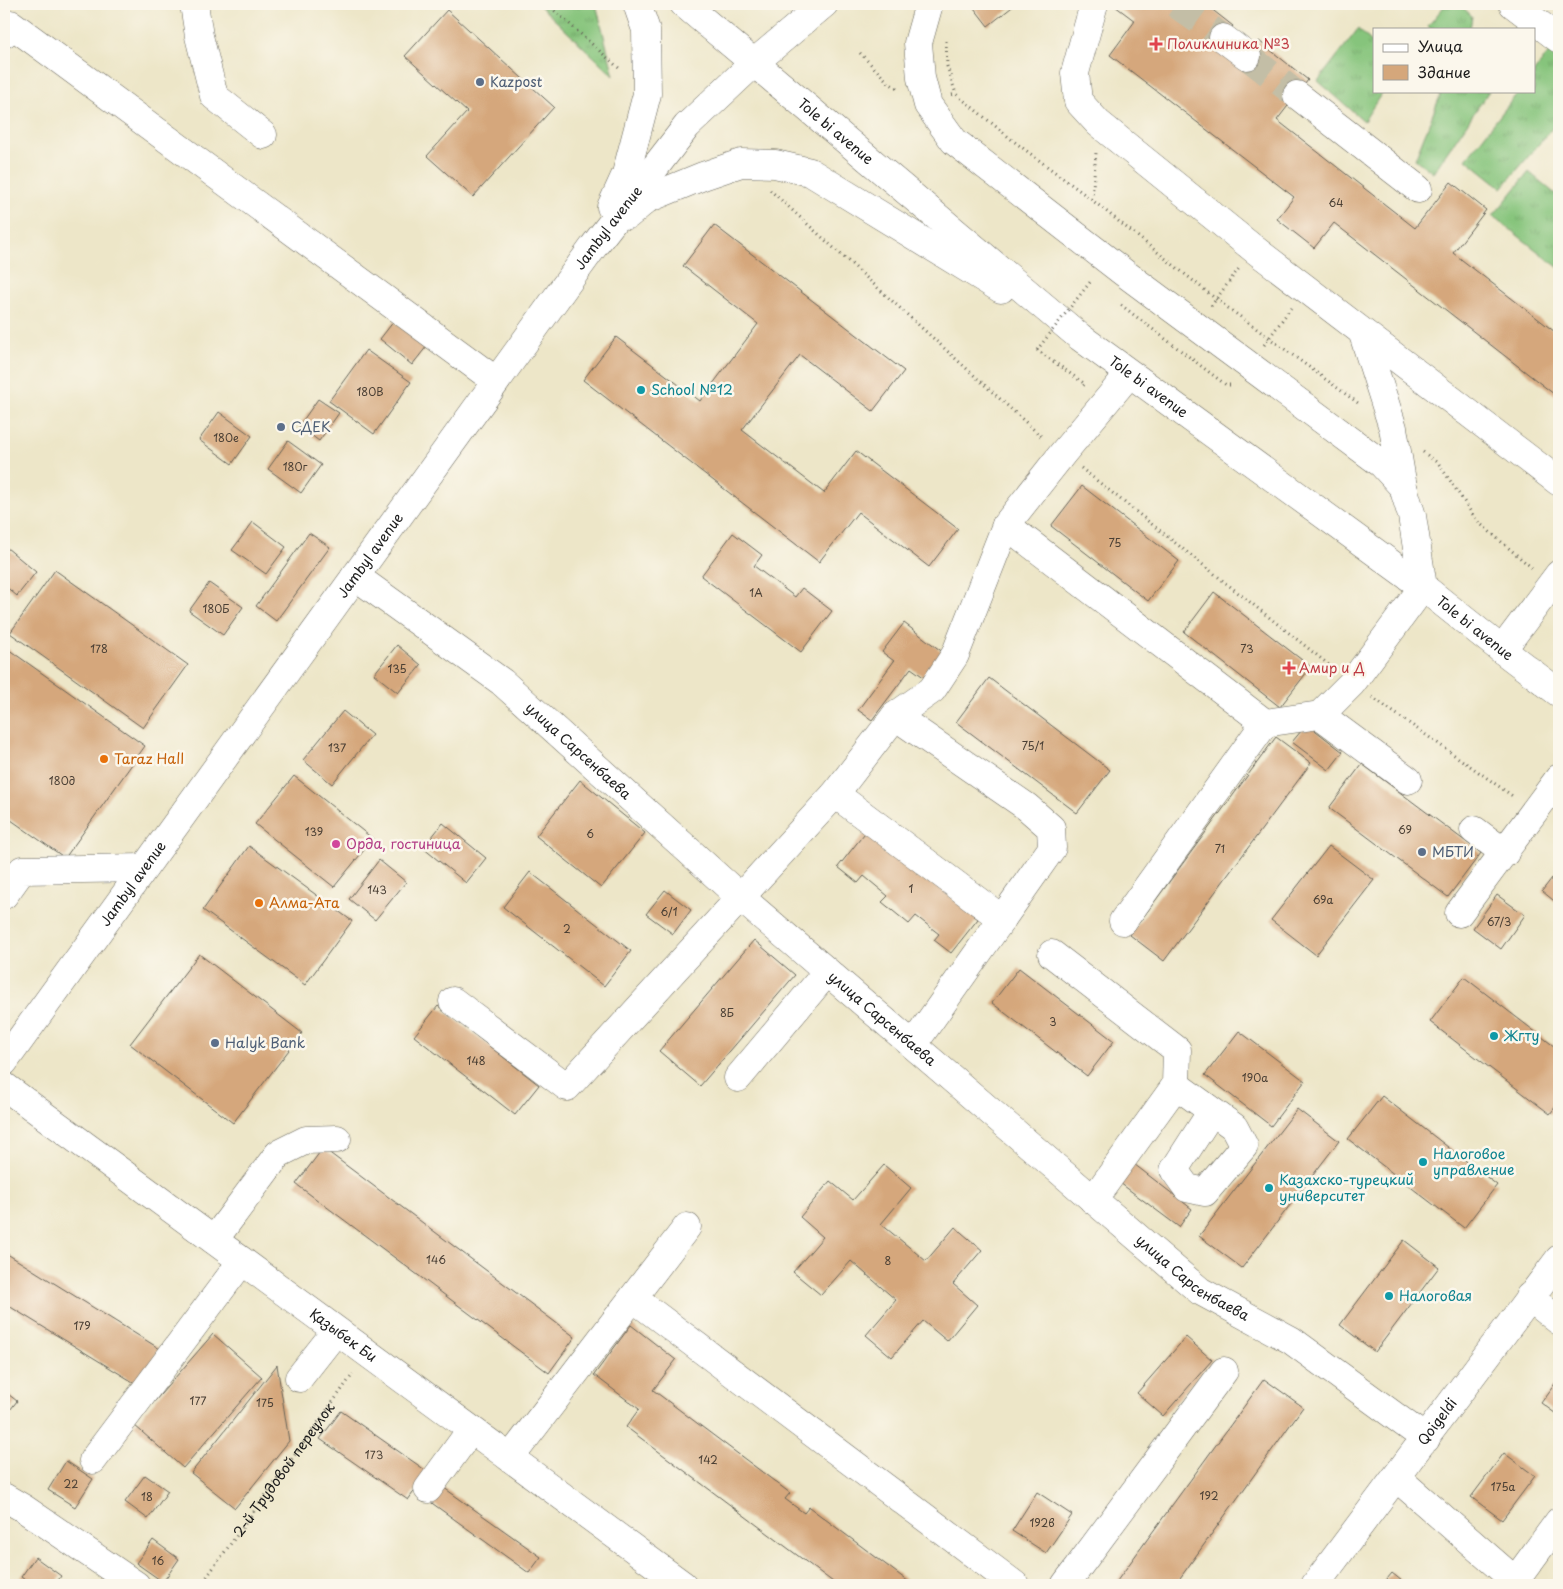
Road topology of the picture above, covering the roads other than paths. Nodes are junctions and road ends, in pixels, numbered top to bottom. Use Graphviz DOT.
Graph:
graph roads {
  1 [pos="194,4"];
  2 [pos="637,4"];
  3 [pos="684,4"];
  4 [pos="824,4"];
  5 [pos="929,4"];
  6 [pos="1094,4"];
  7 [pos="1513,4"];
  8 [pos="1557,32"];
  9 [pos="4,34"];
  10 [pos="1223,38"];
  11 [pos="1247,56"];
  12 [pos="755,62"];
  13 [pos="1297,95"];
  14 [pos="263,135"];
  15 [pos="1418,189"];
  16 [pos="594,246"];
  17 [pos="1364,334"];
  18 [pos="1080,337"];
  19 [pos="1129,374"];
  20 [pos="496,381"];
  21 [pos="1559,482"];
  22 [pos="1403,487"];
  23 [pos="1006,526"];
  24 [pos="355,576"];
  25 [pos="1555,579"];
  26 [pos="1423,587"];
  27 [pos="1502,650"];
  28 [pos="1559,693"];
  29 [pos="1320,715"];
  30 [pos="894,716"];
  31 [pos="1265,723"];
  32 [pos="1559,778"];
  33 [pos="1408,780"];
  34 [pos="835,794"];
  35 [pos="1474,830"];
  36 [pos="1505,852"];
  37 [pos="144,868"];
  38 [pos="4,895"];
  39 [pos="740,897"];
  40 [pos="1459,913"];
  41 [pos="1002,919"];
  42 [pos="1123,921"];
  43 [pos="1052,954"];
  44 [pos="827,972"];
  45 [pos="453,1001"];
  46 [pos="913,1045"];
  47 [pos="4,1062"];
  48 [pos="738,1078"];
  49 [pos="1176,1085"];
  50 [pos="4,1086"];
  51 [pos="1212,1111"];
  52 [pos="338,1139"];
  53 [pos="1093,1200"];
  54 [pos="687,1227"];
  55 [pos="214,1240"];
  56 [pos="1559,1259"];
  57 [pos="242,1261"];
  58 [pos="633,1298"];
  59 [pos="1529,1298"];
  60 [pos="1559,1321"];
  61 [pos="336,1331"];
  62 [pos="1224,1371"];
  63 [pos="299,1378"];
  64 [pos="471,1430"];
  65 [pos="1426,1439"];
  66 [pos="510,1458"];
  67 [pos="93,1460"];
  68 [pos="1396,1478"];
  69 [pos="428,1489"];
  70 [pos="4,1497"];
  71 [pos="1559,1521"];
  72 [pos="1515,1584"];
  73 [pos="136,1585"];
  74 [pos="682,1585"];
  75 [pos="1015,1585"];
  76 [pos="1065,1585"];
  77 [pos="1315,1585"];
  1 -- 14 [label="main road"];
  2 -- 16 [label="main road"];
  3 -- 12 [label="main road, Tole bi avenue"];
  4 -- 12 [label="main road, Jambyl avenue"];
  5 -- 22 [label="main road"];
  6 -- 17 [label="main road"];
  7 -- 8 [label="main road"];
  9 -- 20 [label="main road"];
  10 -- 11 [label="main road"];
  12 -- 16 [label="main road, Jambyl avenue"];
  12 -- 18 [label="main road, Tole bi avenue"];
  13 -- 15 [label="main road"];
  16 -- 18 [label="main road"];
  16 -- 20 [label="main road, Jambyl avenue"];
  17 -- 21 [label="main road"];
  17 -- 22 [label="main road"];
  18 -- 19 [label="main road, Tole bi avenue"];
  19 -- 23 [label="main road"];
  19 -- 26 [label="main road, Tole bi avenue"];
  20 -- 24 [label="main road, Jambyl avenue"];
  22 -- 26 [label="main road"];
  23 -- 30 [label="main road"];
  23 -- 31 [label="main road"];
  24 -- 37 [label="main road, Jambyl avenue"];
  24 -- 39 [label="main road, улица Сарсенбаева"];
  25 -- 27 [label="main road"];
  26 -- 27 [label="main road, Tole bi avenue"];
  26 -- 29 [label="main road"];
  27 -- 28 [label="main road, Tole bi avenue"];
  29 -- 31 [label="main road"];
  29 -- 33 [label="main road"];
  30 -- 34 [label="main road"];
  30 -- 41 [label="main road"];
  31 -- 42 [label="main road"];
  32 -- 36 [label="main road"];
  34 -- 39 [label="main road"];
  34 -- 41 [label="main road"];
  35 -- 36 [label="main road"];
  36 -- 40 [label="main road"];
  37 -- 38 [label="main road"];
  37 -- 47 [label="main road, Jambyl avenue"];
  39 -- 44 [label="main road, улица Сарсенбаева"];
  39 -- 45 [label="main road"];
  41 -- 46 [label="main road"];
  43 -- 49 [label="main road"];
  44 -- 46 [label="main road, улица Сарсенбаева"];
  44 -- 48 [label="main road"];
  46 -- 53 [label="main road, улица Сарсенбаева"];
  49 -- 51 [label="main road"];
  49 -- 53 [label="main road"];
  50 -- 55 [label="main road, Қазыбек Би"];
  52 -- 55 [label="main road"];
  53 -- 65 [label="main road, улица Сарсенбаева"];
  54 -- 58 [label="main road"];
  55 -- 57 [label="main road, Қазыбек Би"];
  56 -- 59 [label="main road, Qoigeldi"];
  57 -- 61 [label="main road, Қазыбек Би"];
  57 -- 67 [label="main road"];
  58 -- 66 [label="main road"];
  58 -- 75 [label="main road"];
  59 -- 60 [label="main road"];
  59 -- 65 [label="main road, Qoigeldi"];
  61 -- 63 [label="main road"];
  61 -- 64 [label="main road, Қазыбек Би"];
  62 -- 76 [label="main road"];
  64 -- 66 [label="main road, Қазыбек Би"];
  64 -- 69 [label="main road"];
  65 -- 68 [label="main road, Qoigeldi"];
  66 -- 74 [label="main road, Қазыбек Би"];
  68 -- 72 [label="main road"];
  68 -- 77 [label="main road, Qoigeldi"];
  70 -- 73 [label="main road"];
  71 -- 72 [label="main road"];
}
